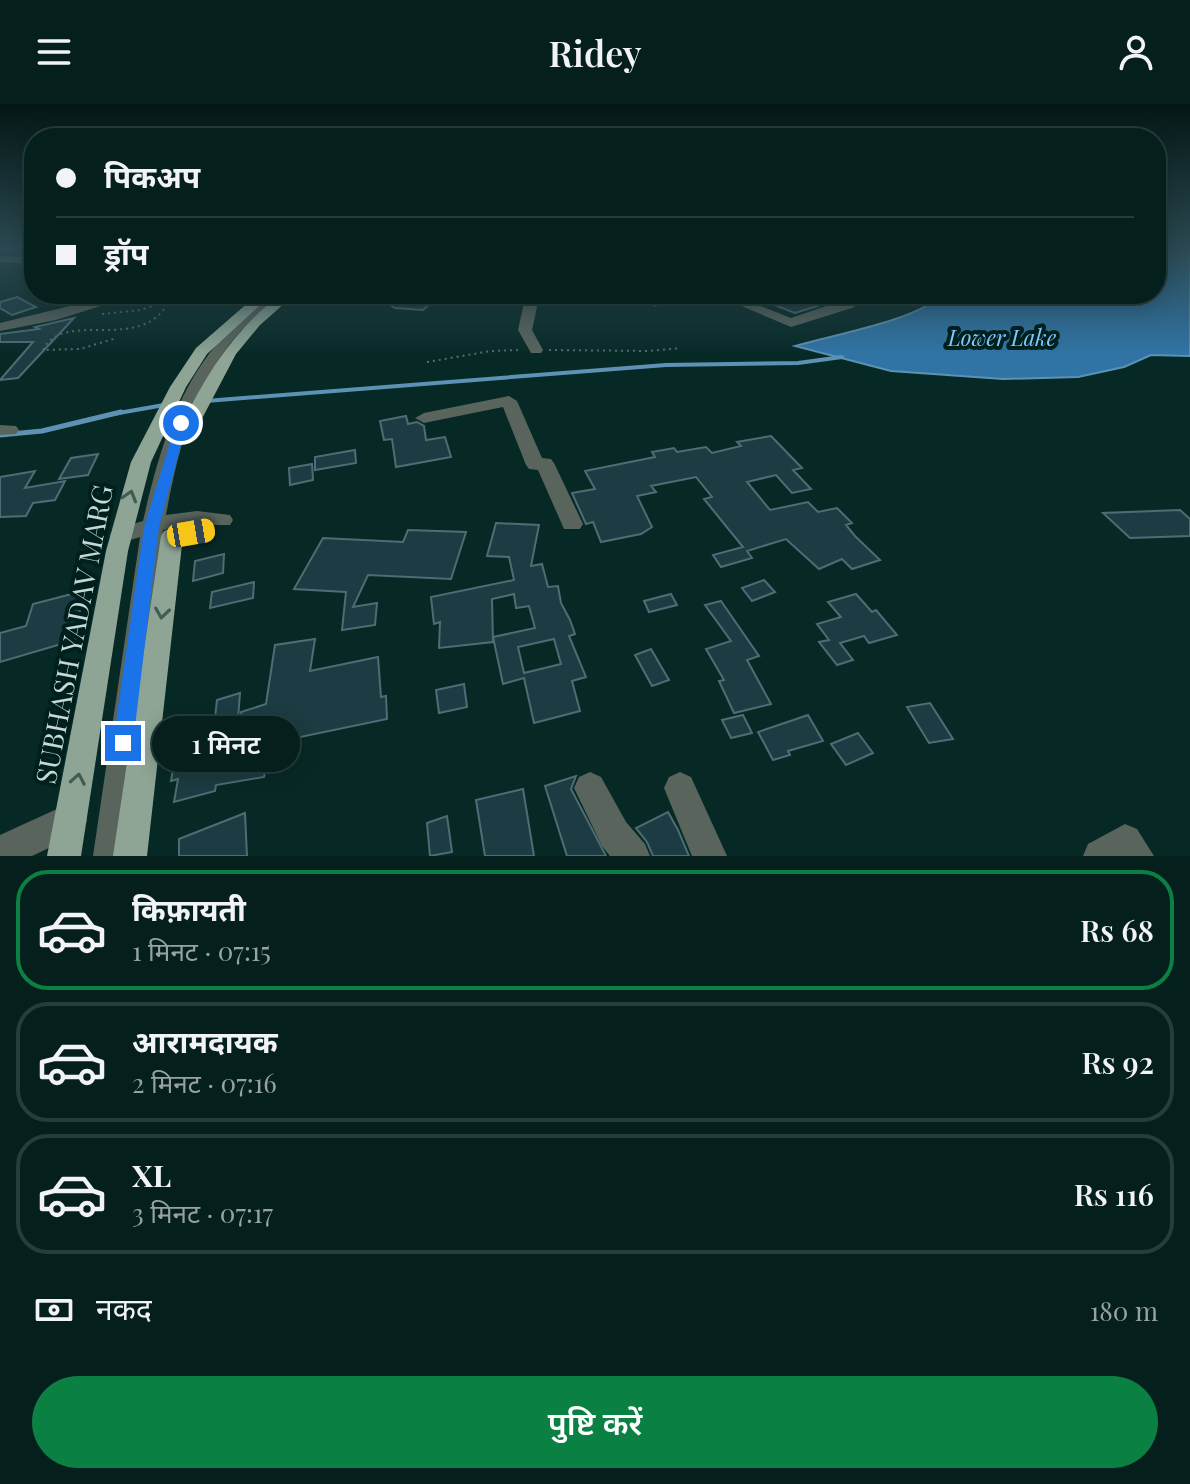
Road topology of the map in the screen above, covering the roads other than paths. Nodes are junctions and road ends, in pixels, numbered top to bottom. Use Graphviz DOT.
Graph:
graph roads {
  1 [pos="105,304"];
  2 [pos="255,304"];
  3 [pos="268,304"];
  4 [pos="277,304"];
  5 [pos="529,304"];
  6 [pos="744,304"];
  7 [pos="844,304"];
  8 [pos="847,305"];
  9 [pos="0,327"];
  10 [pos="536,350"];
  11 [pos="194,386"];
  12 [pos="424,418"];
  13 [pos="177,425"];
  14 [pos="222,520"];
  15 [pos="572,524"];
  16 [pos="162,531"];
  17 [pos="121,535"];
  18 [pos="590,788"];
  19 [pos="680,788"];
  20 [pos="70,820"];
  21 [pos="0,853"];
  22 [pos="64,856"];
  23 [pos="110,856"];
  24 [pos="130,856"];
  25 [pos="633,856"];
  26 [pos="710,856"];
  27 [pos="1100,856"];
  28 [pos="1137,856"];
  1 -- 9 [label="street"];
  2 -- 11 [label="main road"];
  3 -- 11 [label="street"];
  4 -- 11 [label="main road"];
  5 -- 10 [label="street"];
  6 -- 8 [label="street"];
  7 -- 8 [label="street"];
  11 -- 13 [label="main road"];
  11 -- 13 [label="main road"];
  12 -- 15 [label="street"];
  13 -- 16 [label="street"];
  17 -- 13 [label="main road, SUBHASH YADAV MARG, one-way"];
  14 -- 16 [label="street"];
  16 -- 17 [label="street"];
  16 -- 23 [label="street"];
  16 -- 24 [label="main road, one-way"];
  20 -- 17 [label="main road, SUBHASH YADAV MARG, one-way"];
  18 -- 25 [label="street"];
  19 -- 26 [label="street"];
  20 -- 21 [label="street"];
  20 -- 22 [label="main road, SUBHASH YADAV MARG"];
  27 -- 28 [label="street"];
}
